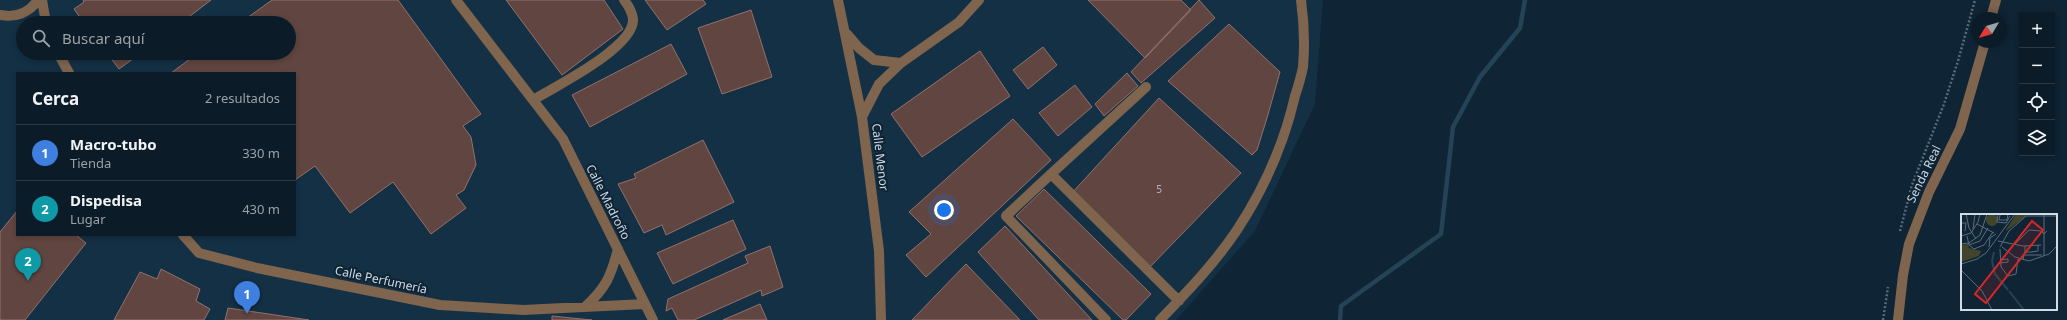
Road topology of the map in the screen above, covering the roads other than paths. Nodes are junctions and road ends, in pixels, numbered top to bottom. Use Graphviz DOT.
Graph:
graph roads {
  1 [pos="38,0"];
  2 [pos="42,0"];
  3 [pos="456,0"];
  4 [pos="624,0"];
  5 [pos="838,0"];
  6 [pos="979,0"];
  7 [pos="1301,0"];
  8 [pos="1996,0"];
  9 [pos="1993,12"];
  10 [pos="0,15"];
  11 [pos="45,16"];
  12 [pos="846,33"];
  13 [pos="1983,48"];
  14 [pos="62,60"];
  15 [pos="901,63"];
  16 [pos="68,72"];
  17 [pos="1146,87"];
  18 [pos="533,100"];
  19 [pos="862,117"];
  20 [pos="1051,174"];
  21 [pos="185,236"];
  22 [pos="618,249"];
  23 [pos="1179,301"];
  24 [pos="645,304"];
  25 [pos="585,307"];
  26 [pos="653,320"];
  27 [pos="880,320"];
  28 [pos="1106,320"];
  29 [pos="1160,320"];
  30 [pos="1898,320"];
  1 -- 10 [label="street"];
  2 -- 11 [label="street"];
  3 -- 18 [label="street, Calle Madroño"];
  4 -- 18 [label="street"];
  5 -- 12 [label="street, Calle Menor"];
  6 -- 15 [label="street"];
  7 -- 23 [label="street"];
  8 -- 9 [label="street"];
  12 -- 15 [label="street"];
  12 -- 19 [label="street, Calle Menor"];
  13 -- 30 [label="street, Senda Real"];
  14 -- 16 [label="street"];
  15 -- 19 [label="street"];
  17 -- 20 [label="street"];
  18 -- 22 [label="street, Calle Madroño"];
  19 -- 27 [label="street, Calle Menor"];
  20 -- 23 [label="street"];
  20 -- 28 [label="street"];
  21 -- 25 [label="street, Calle Perfumería"];
  22 -- 24 [label="street, Calle Madroño"];
  22 -- 25 [label="street"];
  23 -- 29 [label="street"];
  24 -- 25 [label="street, Calle Perfumería"];
  24 -- 26 [label="street, Calle Madroño"];
}
